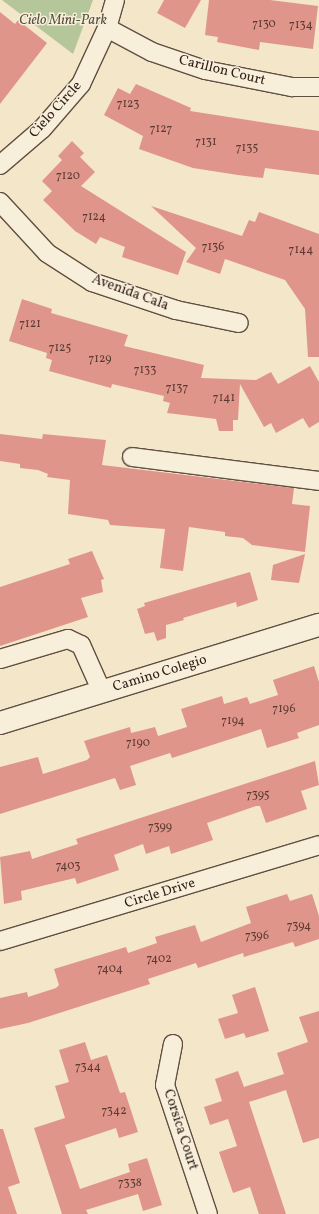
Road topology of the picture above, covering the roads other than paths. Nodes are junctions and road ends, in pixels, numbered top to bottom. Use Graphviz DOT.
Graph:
graph roads {
  1 [pos="115,0"];
  2 [pos="107,28"];
  3 [pos="319,87"];
  4 [pos="0,165"];
  5 [pos="0,202"];
  6 [pos="239,322"];
  7 [pos="132,457"];
  8 [pos="319,481"];
  9 [pos="319,625"];
  10 [pos="0,659"];
  11 [pos="102,692"];
  12 [pos="0,723"];
  13 [pos="319,845"];
  14 [pos="0,941"];
  15 [pos="173,1044"];
  16 [pos="208,1214"];
  1 -- 2 [label="street, Cielo Circle"];
  2 -- 3 [label="street, Carillon Court"];
  2 -- 4 [label="street, Cielo Circle"];
  5 -- 6 [label="street, Avenida Cala"];
  7 -- 8 [label="street"];
  9 -- 11 [label="street, Camino Colegio"];
  10 -- 11 [label="street"];
  11 -- 12 [label="street, Camino Colegio"];
  13 -- 14 [label="street, Circle Drive"];
  15 -- 16 [label="street, Corsica Court"];
}
